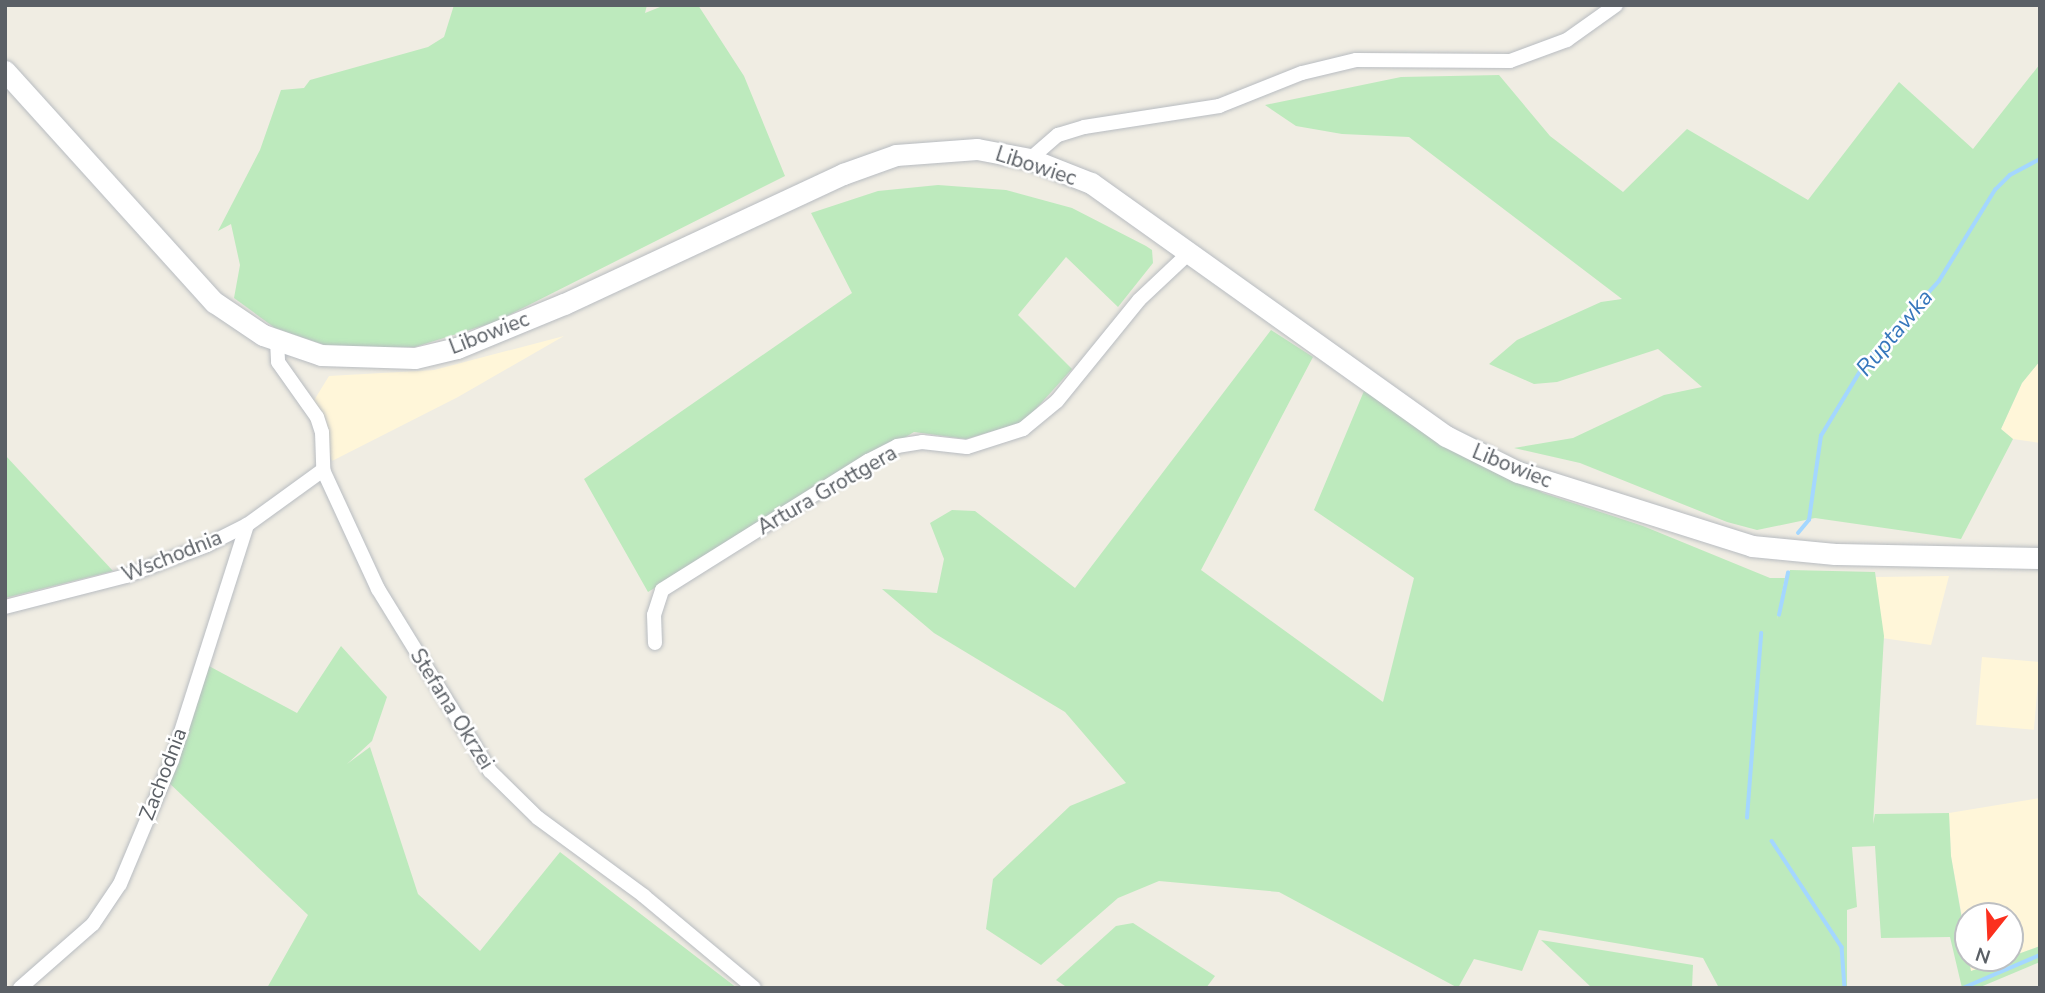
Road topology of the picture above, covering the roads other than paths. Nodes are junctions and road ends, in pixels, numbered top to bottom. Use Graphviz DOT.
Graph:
graph roads {
  1 [pos="1615,5"];
  2 [pos="5,71"];
  3 [pos="1030,159"];
  4 [pos="1191,251"];
  5 [pos="277,341"];
  6 [pos="323,470"];
  7 [pos="247,525"];
  8 [pos="2040,558"];
  9 [pos="5,607"];
  10 [pos="655,643"];
  11 [pos="20,988"];
  12 [pos="754,988"];
  1 -- 3 [label="street"];
  2 -- 5 [label="street, Libowiec"];
  3 -- 4 [label="street, Libowiec"];
  3 -- 5 [label="street, Libowiec"];
  4 -- 8 [label="street, Libowiec"];
  4 -- 10 [label="street, Artura Grottgera"];
  5 -- 6 [label="street, Stefana Okrzei"];
  6 -- 7 [label="street, Wschodnia"];
  6 -- 12 [label="street, Stefana Okrzei"];
  7 -- 9 [label="street, Wschodnia"];
  7 -- 11 [label="street, Zachodnia"];
}
